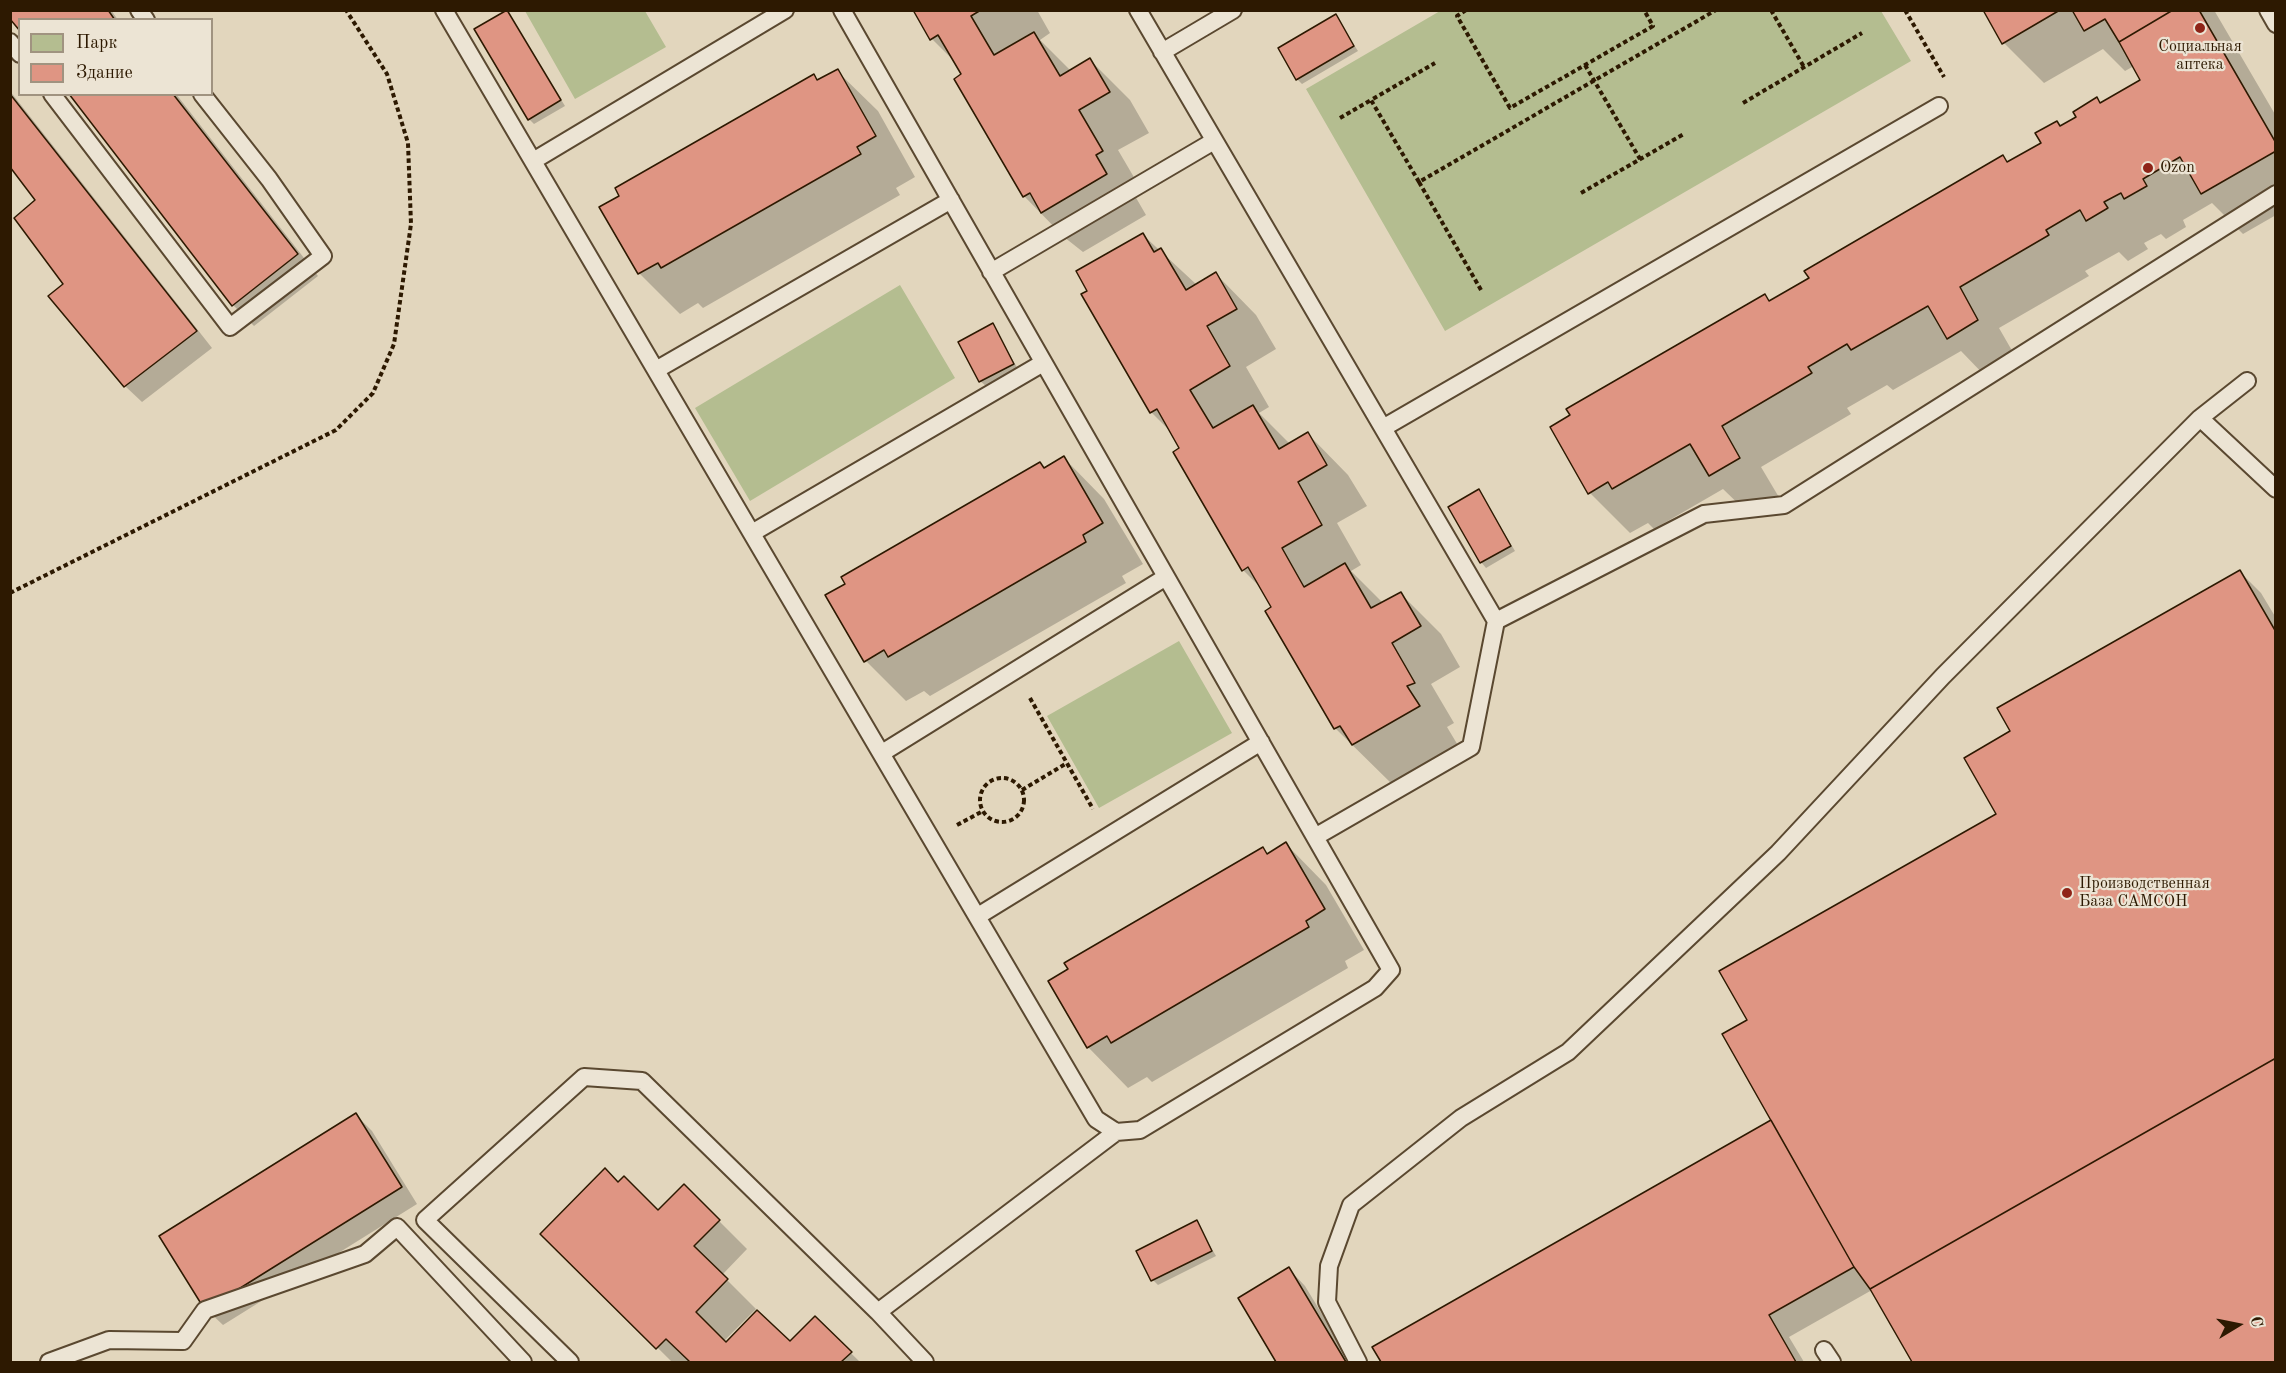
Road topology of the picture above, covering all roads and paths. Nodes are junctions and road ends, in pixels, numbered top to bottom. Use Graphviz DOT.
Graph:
graph roads {
  1 [pos="346,10"];
  2 [pos="444,10"];
  3 [pos="785,10"];
  4 [pos="842,10"];
  5 [pos="1138,10"];
  6 [pos="1233,10"];
  7 [pos="1466,10"];
  8 [pos="1644,10"];
  9 [pos="1716,10"];
  10 [pos="1771,10"];
  11 [pos="1905,10"];
  12 [pos="2268,10"];
  13 [pos="2276,24"];
  14 [pos="1862,33"];
  15 [pos="1162,52"];
  16 [pos="1436,63"];
  17 [pos="1585,65"];
  18 [pos="1804,67"];
  19 [pos="1595,81"];
  20 [pos="54,96"];
  21 [pos="204,96"];
  22 [pos="1371,100"];
  23 [pos="1743,103"];
  24 [pos="1939,106"];
  25 [pos="1340,118"];
  26 [pos="1684,134"];
  27 [pos="1214,141"];
  28 [pos="1640,159"];
  29 [pos="533,161"];
  30 [pos="1419,182"];
  31 [pos="1581,193"];
  32 [pos="2276,194"];
  33 [pos="951,200"];
  34 [pos="991,272"];
  35 [pos="1480,290"];
  36 [pos="1043,363"];
  37 [pos="656,370"];
  38 [pos="2247,381"];
  39 [pos="2200,418"];
  40 [pos="1383,428"];
  41 [pos="2276,489"];
  42 [pos="752,533"];
  43 [pos="1166,577"];
  44 [pos="10,593"];
  45 [pos="1497,621"];
  46 [pos="1014,671"];
  47 [pos="1261,742"];
  48 [pos="882,753"];
  49 [pos="1067,764"];
  50 [pos="1022,790"];
  51 [pos="1109,836"];
  52 [pos="1315,837"];
  53 [pos="978,916"];
  54 [pos="1116,1132"];
  55 [pos="879,1312"];
  56 [pos="49,1362"];
  57 [pos="523,1362"];
  58 [pos="570,1362"];
  59 [pos="925,1362"];
  60 [pos="1358,1362"];
  1 -- 44 [label="path"];
  2 -- 29 [label="lane"];
  3 -- 29 [label="lane"];
  4 -- 33 [label="lane"];
  5 -- 15 [label="lane"];
  6 -- 15 [label="lane"];
  7 -- 17 [label="path"];
  8 -- 17 [label="path"];
  9 -- 19 [label="path"];
  10 -- 18 [label="path"];
  11 -- 24 [label="path"];
  12 -- 13 [label="lane"];
  14 -- 18 [label="path"];
  15 -- 27 [label="lane"];
  16 -- 22 [label="path"];
  17 -- 19 [label="path"];
  18 -- 23 [label="path"];
  19 -- 28 [label="path"];
  19 -- 30 [label="path"];
  20 -- 21 [label="lane"];
  22 -- 25 [label="path"];
  22 -- 30 [label="path"];
  24 -- 40 [label="lane"];
  26 -- 28 [label="path"];
  27 -- 34 [label="lane"];
  27 -- 40 [label="lane"];
  28 -- 31 [label="path"];
  29 -- 37 [label="lane"];
  30 -- 35 [label="path"];
  32 -- 45 [label="lane"];
  33 -- 34 [label="lane"];
  33 -- 37 [label="lane"];
  34 -- 36 [label="lane"];
  36 -- 42 [label="lane"];
  36 -- 43 [label="lane"];
  37 -- 42 [label="lane"];
  38 -- 39 [label="lane"];
  39 -- 41 [label="lane"];
  39 -- 60 [label="lane"];
  40 -- 45 [label="lane"];
  42 -- 48 [label="lane"];
  43 -- 46 [label="lane"];
  43 -- 47 [label="lane"];
  45 -- 52 [label="lane"];
  46 -- 48 [label="lane"];
  46 -- 49 [label="path"];
  47 -- 51 [label="lane"];
  47 -- 52 [label="lane"];
  48 -- 53 [label="lane"];
  49 -- 50 [label="path"];
  49 -- 51 [label="path"];
  50 -- 50 [label="path"];
  51 -- 53 [label="lane"];
  52 -- 54 [label="lane"];
  53 -- 54 [label="lane"];
  54 -- 55 [label="lane"];
  55 -- 58 [label="lane"];
  55 -- 59 [label="lane"];
  56 -- 57 [label="lane"];
}
